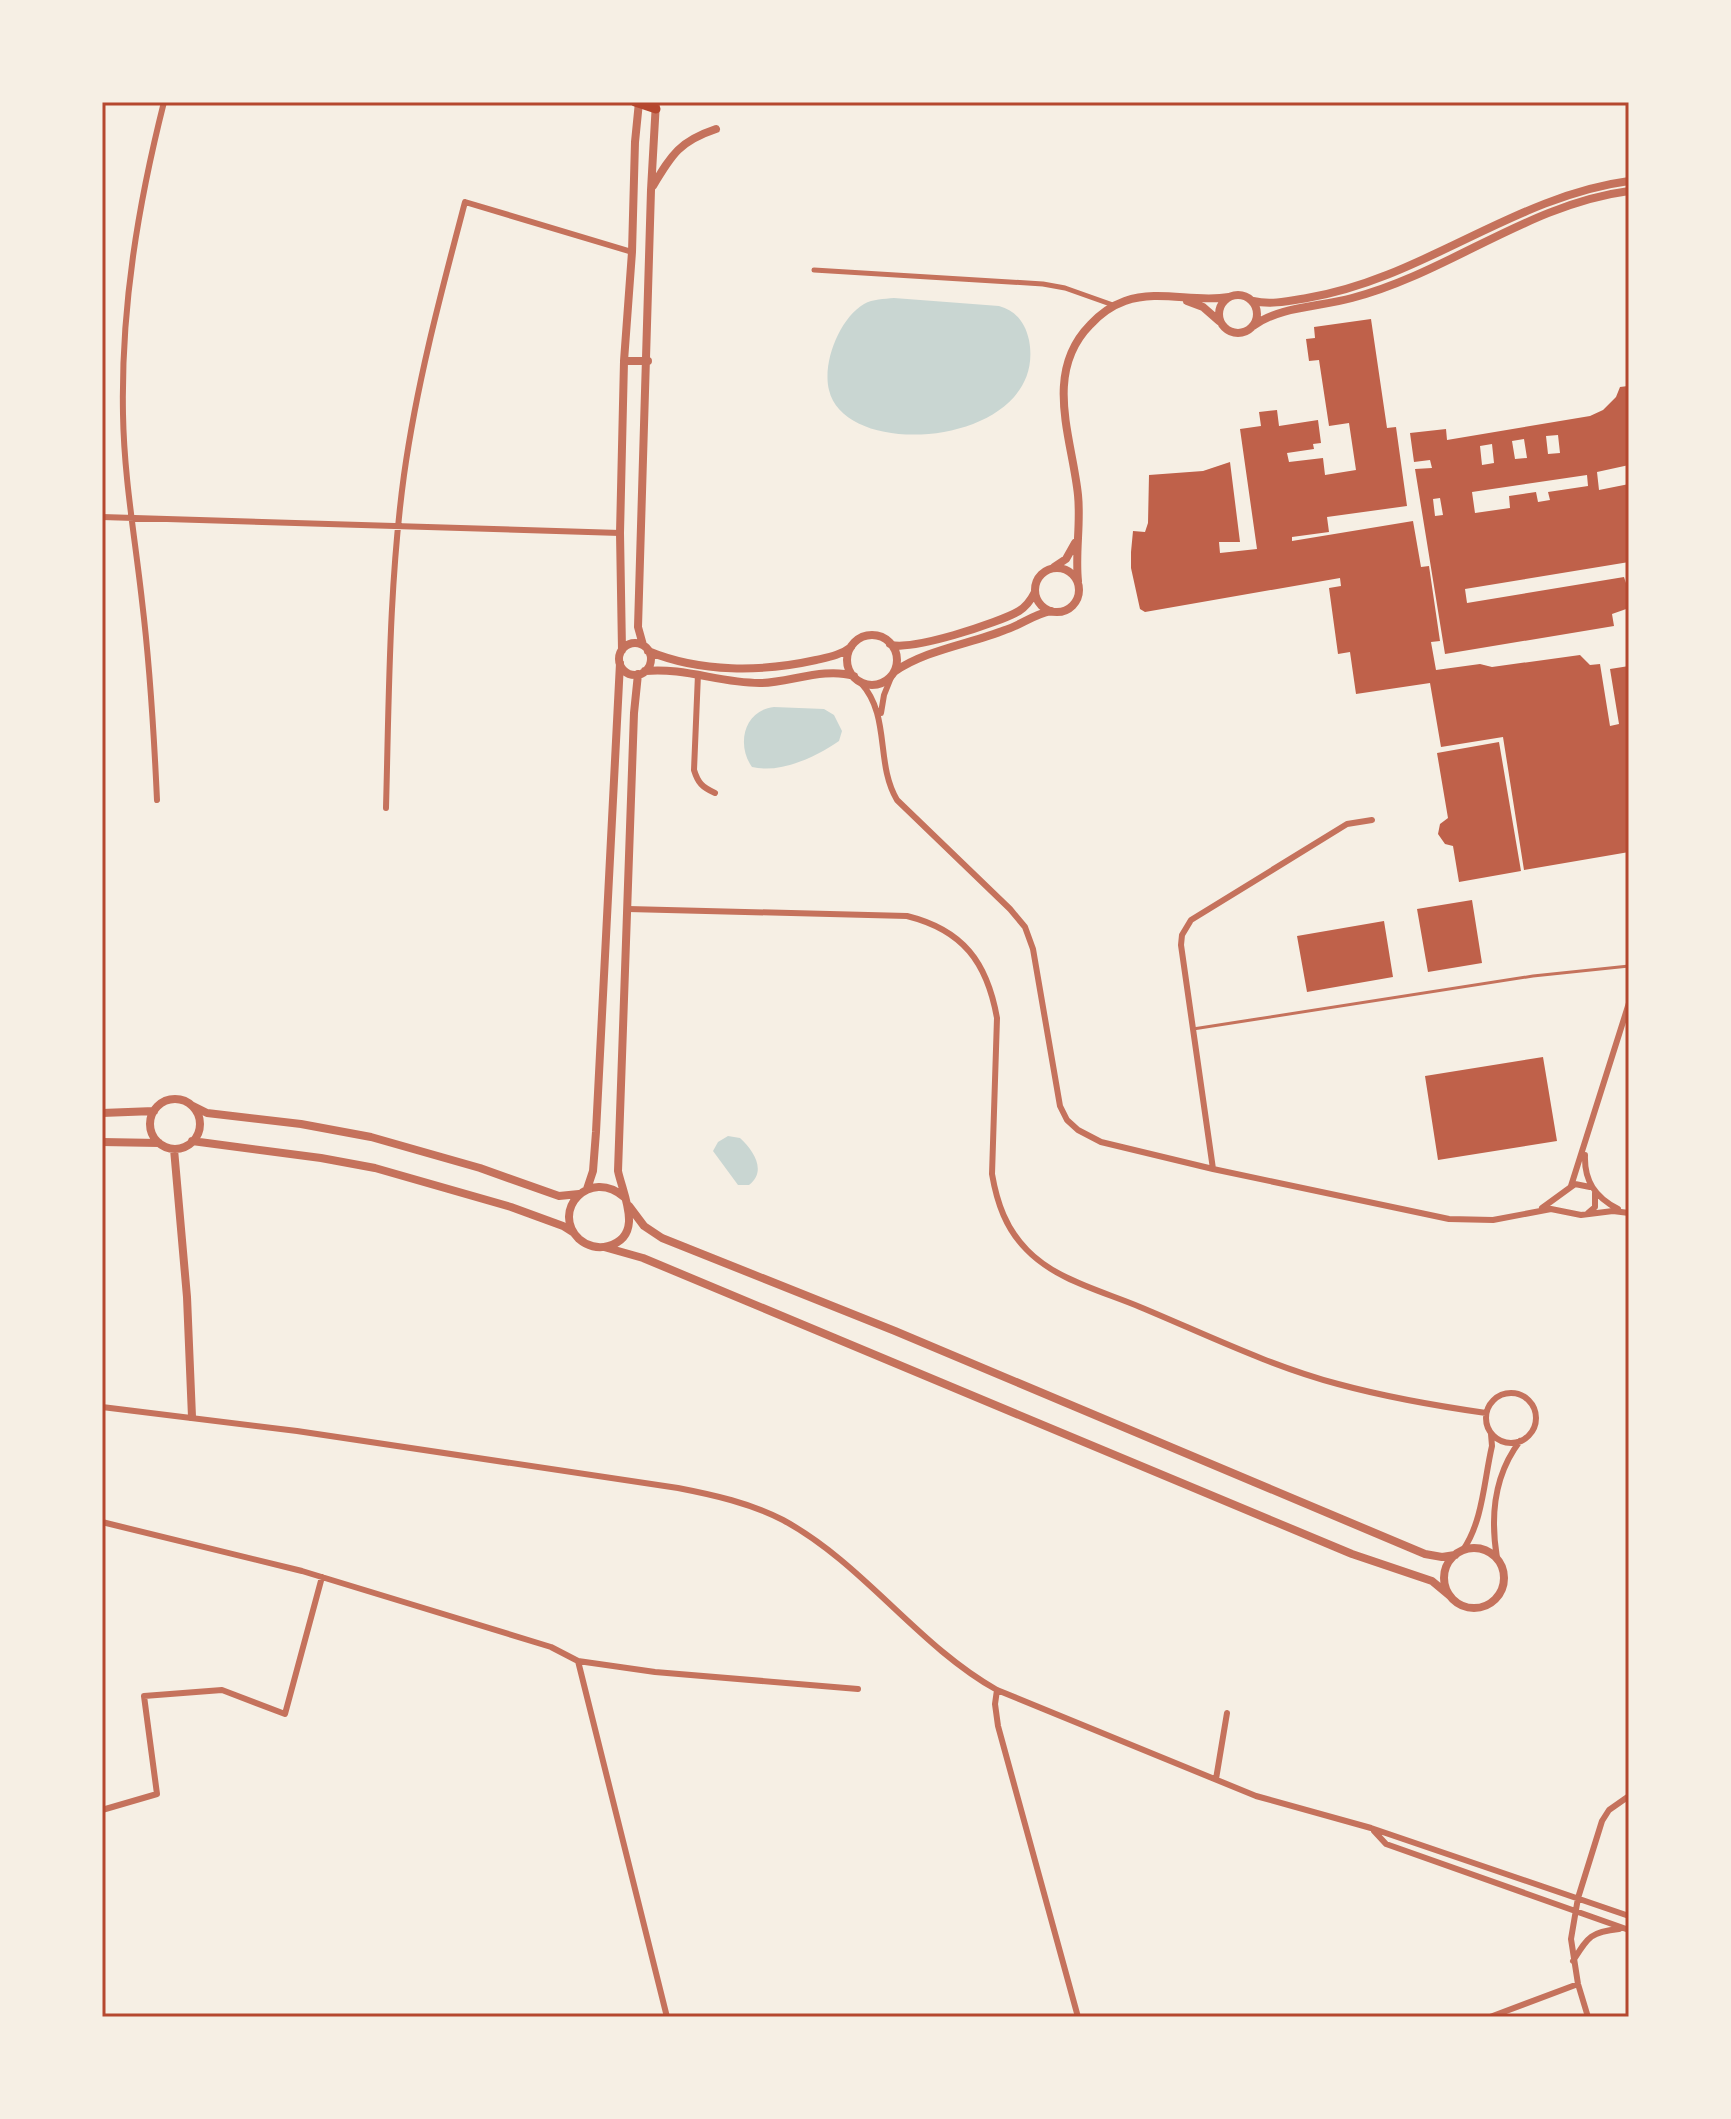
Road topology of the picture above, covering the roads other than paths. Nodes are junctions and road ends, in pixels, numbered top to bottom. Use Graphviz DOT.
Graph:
graph roads {
  1 [pos="164,102"];
  2 [pos="638,102"];
  3 [pos="656,106"];
  4 [pos="716,129"];
  5 [pos="1629,181"];
  6 [pos="651,190"];
  7 [pos="1629,191"];
  8 [pos="632,252"];
  9 [pos="814,270"];
  10 [pos="1171,296"];
  11 [pos="1229,297"];
  12 [pos="1253,301"];
  13 [pos="1114,305"];
  14 [pos="1253,326"];
  15 [pos="1225,327"];
  16 [pos="624,361"];
  17 [pos="648,361"];
  18 [pos="102,517"];
  19 [pos="131,518"];
  20 [pos="399,526"];
  21 [pos="620,533"];
  22 [pos="1077,539"];
  23 [pos="1054,567"];
  24 [pos="1078,581"];
  25 [pos="1035,592"];
  26 [pos="1051,611"];
  27 [pos="890,644"];
  28 [pos="851,647"];
  29 [pos="646,648"];
  30 [pos="622,650"];
  31 [pos="620,663"];
  32 [pos="642,672"];
  33 [pos="893,673"];
  34 [pos="698,674"];
  35 [pos="857,680"];
  36 [pos="881,721"];
  37 [pos="715,793"];
  38 [pos="157,800"];
  39 [pos="386,808"];
  40 [pos="1372,820"];
  41 [pos="628,909"];
  42 [pos="1629,966"];
  43 [pos="1629,1003"];
  44 [pos="1193,1029"];
  45 [pos="191,1105"];
  46 [pos="154,1111"];
  47 [pos="102,1113"];
  48 [pos="192,1141"];
  49 [pos="102,1142"];
  50 [pos="159,1143"];
  51 [pos="1586,1147"];
  52 [pos="174,1149"];
  53 [pos="1213,1169"];
  54 [pos="1571,1186"];
  55 [pos="1594,1190"];
  56 [pos="583,1191"];
  57 [pos="1566,1193"];
  58 [pos="624,1197"];
  59 [pos="629,1206"];
  60 [pos="1539,1210"];
  61 [pos="1588,1213"];
  62 [pos="1629,1213"];
  63 [pos="1574,1214"];
  64 [pos="574,1233"];
  65 [pos="604,1247"];
  66 [pos="102,1407"];
  67 [pos="1486,1413"];
  68 [pos="192,1417"];
  69 [pos="1491,1434"];
  70 [pos="1520,1441"];
  71 [pos="102,1522"];
  72 [pos="1459,1553"];
  73 [pos="1497,1558"];
  74 [pos="322,1577"];
  75 [pos="1450,1596"];
  76 [pos="578,1661"];
  77 [pos="858,1689"];
  78 [pos="997,1690"];
  79 [pos="1227,1713"];
  80 [pos="1216,1779"];
  81 [pos="1629,1796"];
  82 [pos="102,1810"];
  83 [pos="1371,1828"];
  84 [pos="1578,1898"];
  85 [pos="1576,1912"];
  86 [pos="1629,1916"];
  87 [pos="1627,1929"];
  88 [pos="1573,1961"];
  89 [pos="1578,1984"];
  90 [pos="667,2017"];
  91 [pos="1078,2017"];
  92 [pos="1490,2017"];
  93 [pos="1588,2017"];
  1 -- 19 [label="street"];
  2 -- 3 [label="main road"];
  2 -- 8 [label="street"];
  3 -- 6 [label="street"];
  4 -- 6 [label="street"];
  5 -- 12 [label="street"];
  6 -- 17 [label="street"];
  7 -- 14 [label="street"];
  8 -- 16 [label="street"];
  8 -- 20 [label="street"];
  9 -- 13 [label="street"];
  10 -- 11 [label="street"];
  10 -- 13 [label="street"];
  10 -- 15 [label="street"];
  11 -- 12 [label="street"];
  11 -- 15 [label="street"];
  12 -- 14 [label="street"];
  13 -- 22 [label="street"];
  14 -- 15 [label="street"];
  16 -- 17 [label="street"];
  16 -- 21 [label="street"];
  17 -- 29 [label="street"];
  18 -- 19 [label="street"];
  19 -- 20 [label="street"];
  19 -- 38 [label="street"];
  20 -- 21 [label="street"];
  20 -- 39 [label="street"];
  21 -- 30 [label="street"];
  22 -- 23 [label="street"];
  22 -- 24 [label="street"];
  23 -- 24 [label="street"];
  23 -- 25 [label="street"];
  24 -- 26 [label="street"];
  25 -- 26 [label="street"];
  25 -- 27 [label="street"];
  26 -- 33 [label="street"];
  27 -- 28 [label="street"];
  27 -- 33 [label="street"];
  28 -- 29 [label="street"];
  28 -- 35 [label="street"];
  29 -- 30 [label="street"];
  29 -- 32 [label="street"];
  30 -- 31 [label="street"];
  31 -- 32 [label="street"];
  31 -- 56 [label="street"];
  32 -- 34 [label="street"];
  32 -- 41 [label="street"];
  33 -- 35 [label="street"];
  33 -- 36 [label="street"];
  34 -- 35 [label="street"];
  34 -- 37 [label="street"];
  35 -- 36 [label="street"];
  36 -- 53 [label="street"];
  40 -- 44 [label="street"];
  41 -- 58 [label="street"];
  41 -- 67 [label="street"];
  42 -- 44 [label="lane"];
  43 -- 51 [label="street"];
  44 -- 53 [label="street"];
  45 -- 46 [label="street"];
  45 -- 48 [label="street"];
  45 -- 56 [label="street"];
  46 -- 47 [label="street"];
  46 -- 50 [label="street"];
  48 -- 52 [label="street"];
  48 -- 64 [label="street"];
  49 -- 50 [label="street"];
  50 -- 52 [label="street"];
  51 -- 54 [label="street"];
  51 -- 55 [label="street"];
  52 -- 68 [label="street"];
  53 -- 60 [label="street"];
  54 -- 55 [label="street"];
  54 -- 57 [label="street"];
  55 -- 61 [label="street"];
  55 -- 62 [label="street"];
  56 -- 58 [label="street"];
  56 -- 64 [label="street"];
  57 -- 60 [label="street"];
  57 -- 63 [label="street"];
  58 -- 59 [label="street"];
  59 -- 65 [label="street"];
  59 -- 72 [label="street"];
  60 -- 63 [label="street"];
  61 -- 62 [label="street"];
  61 -- 63 [label="street"];
  64 -- 65 [label="street"];
  65 -- 75 [label="street"];
  66 -- 68 [label="street"];
  67 -- 69 [label="street"];
  67 -- 70 [label="street"];
  68 -- 78 [label="street"];
  69 -- 70 [label="street"];
  69 -- 72 [label="street"];
  70 -- 73 [label="street"];
  71 -- 74 [label="street"];
  72 -- 73 [label="street"];
  72 -- 75 [label="street"];
  73 -- 75 [label="street"];
  74 -- 76 [label="street"];
  74 -- 82 [label="street"];
  76 -- 77 [label="street"];
  76 -- 90 [label="street"];
  78 -- 80 [label="street"];
  78 -- 91 [label="street"];
  79 -- 80 [label="street"];
  80 -- 83 [label="street"];
  81 -- 84 [label="street"];
  83 -- 84 [label="street"];
  83 -- 85 [label="street"];
  84 -- 85 [label="street"];
  84 -- 86 [label="street"];
  85 -- 87 [label="street"];
  85 -- 88 [label="street"];
  87 -- 88 [label="street"];
  88 -- 89 [label="street"];
  89 -- 92 [label="street"];
  89 -- 93 [label="street"];
}
